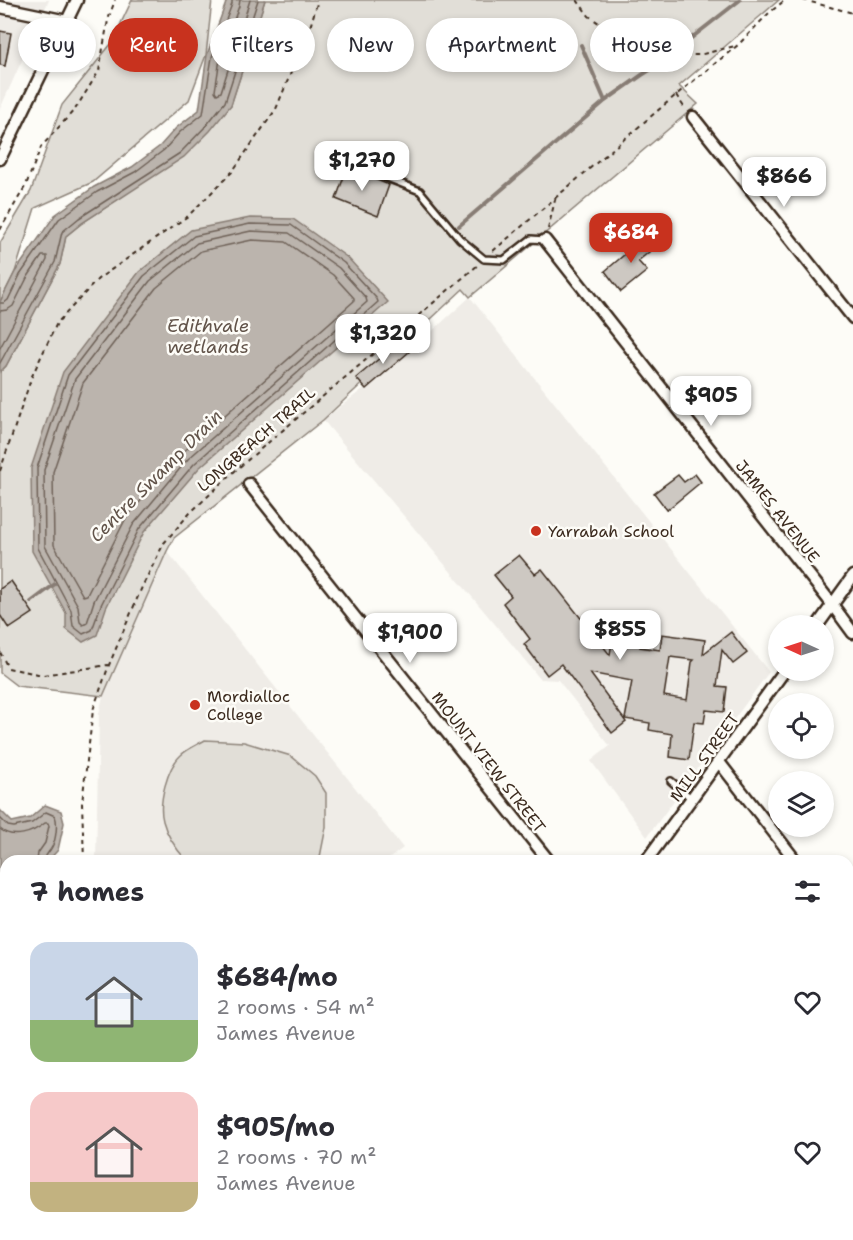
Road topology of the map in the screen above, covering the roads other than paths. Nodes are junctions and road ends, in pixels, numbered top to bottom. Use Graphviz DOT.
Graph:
graph roads {
  1 [pos="77,0"];
  2 [pos="0,7"];
  3 [pos="53,18"];
  4 [pos="69,18"];
  5 [pos="43,72"];
  6 [pos="693,117"];
  7 [pos="329,155"];
  8 [pos="0,159"];
  9 [pos="545,240"];
  10 [pos="853,318"];
  11 [pos="249,484"];
  12 [pos="853,576"];
  13 [pos="833,604"];
  14 [pos="826,615"];
  15 [pos="853,633"];
  16 [pos="777,681"];
  17 [pos="719,762"];
  18 [pos="672,781"];
  19 [pos="692,799"];
  20 [pos="544,855"];
  21 [pos="650,855"];
  22 [pos="791,855"];
  1 -- 4 [label="street"];
  2 -- 3 [label="street"];
  5 -- 8 [label="street"];
  6 -- 10 [label="street"];
  7 -- 9 [label="lane"];
  9 -- 13 [label="street, JAMES AVENUE"];
  11 -- 20 [label="street, MOUNT VIEW STREET"];
  12 -- 13 [label="street"];
  13 -- 14 [label="street"];
  13 -- 15 [label="street, JAMES AVENUE"];
  16 -- 17 [label="street, MILL STREET"];
  17 -- 19 [label="street, MILL STREET"];
  17 -- 22 [label="street"];
  18 -- 19 [label="lane"];
  19 -- 21 [label="street, MILL STREET"];
}
